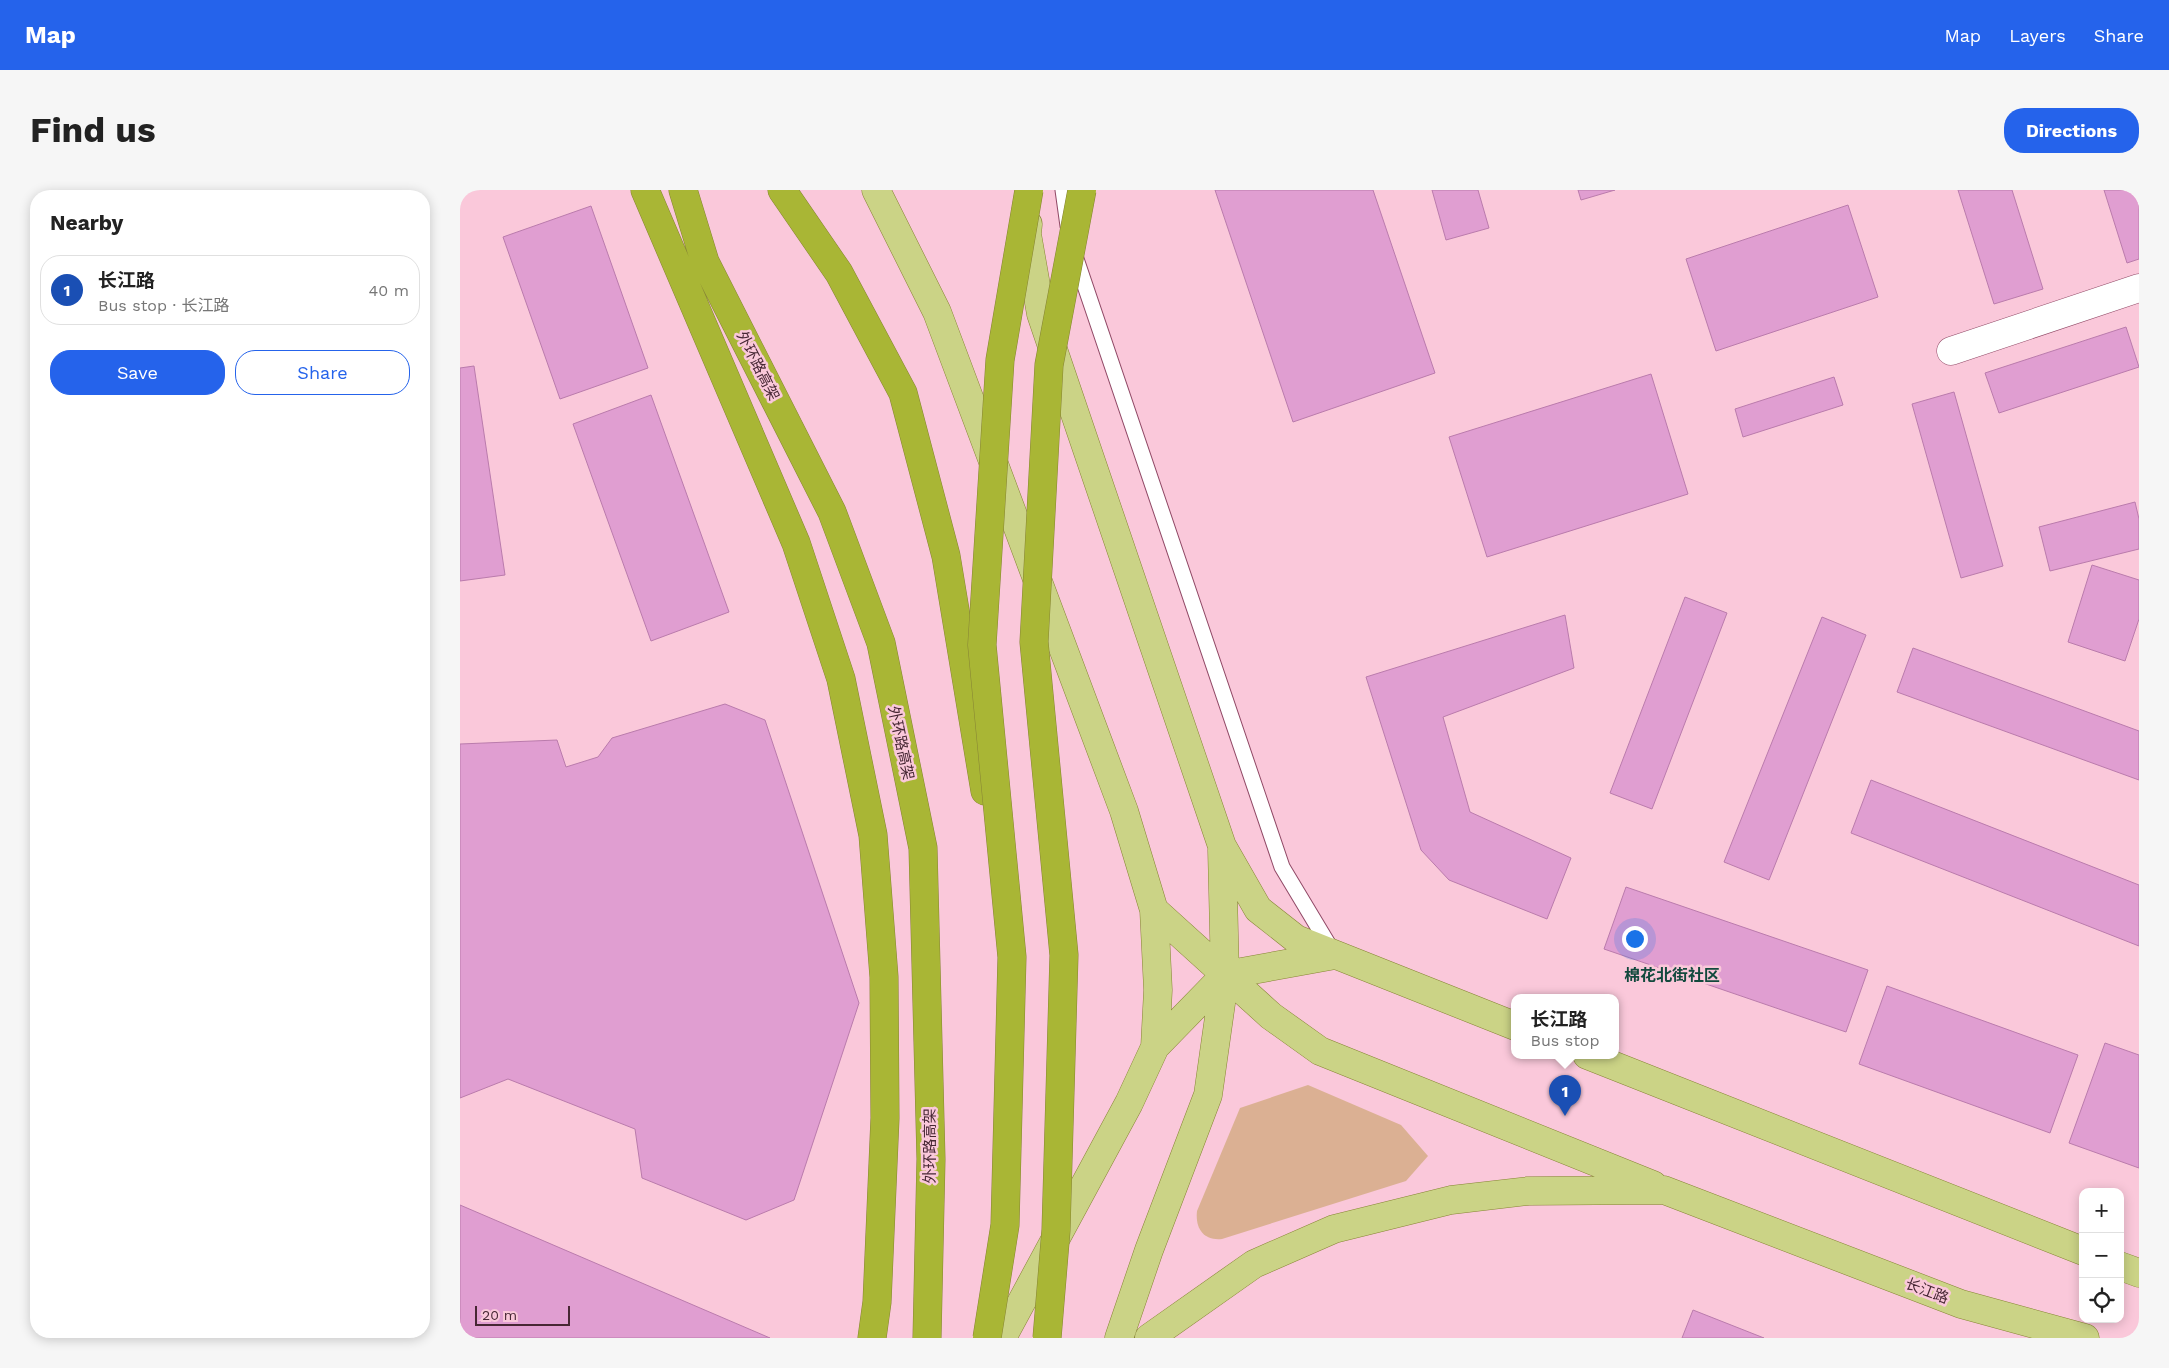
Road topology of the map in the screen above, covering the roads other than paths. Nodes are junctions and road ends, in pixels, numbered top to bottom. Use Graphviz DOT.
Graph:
graph roads {
  1 [pos="645,190"];
  2 [pos="683,190"];
  3 [pos="782,190"];
  4 [pos="876,190"];
  5 [pos="1029,190"];
  6 [pos="1034,190"];
  7 [pos="1063,190"];
  8 [pos="1082,190"];
  9 [pos="2139,288"];
  10 [pos="1951,351"];
  11 [pos="1222,846"];
  12 [pos="1154,910"];
  13 [pos="1335,955"];
  14 [pos="1012,957"];
  15 [pos="1225,976"];
  16 [pos="1511,1024"];
  17 [pos="1155,1047"];
  18 [pos="1597,1059"];
  19 [pos="1664,1190"];
  20 [pos="2079,1249"];
  21 [pos="2124,1267"];
  22 [pos="2139,1273"];
  23 [pos="1961,1304"];
  24 [pos="872,1338"];
  25 [pos="927,1338"];
  26 [pos="987,1338"];
  27 [pos="1002,1338"];
  28 [pos="1047,1338"];
  29 [pos="1119,1338"];
  30 [pos="1149,1338"];
  31 [pos="2023,1338"];
  32 [pos="2085,1338"];
  1 -- 24 [label="highway"];
  2 -- 25 [label="highway, 外环路高架"];
  3 -- 14 [label="highway, bridge"];
  4 -- 12 [label="main road"];
  5 -- 14 [label="highway, bridge"];
  6 -- 11 [label="main road"];
  7 -- 13 [label="lane"];
  8 -- 28 [label="highway, bridge"];
  9 -- 10 [label="street"];
  11 -- 13 [label="main road"];
  11 -- 15 [label="main road"];
  12 -- 15 [label="main road"];
  12 -- 17 [label="main road"];
  13 -- 15 [label="main road"];
  13 -- 16 [label="main road"];
  14 -- 26 [label="highway, bridge"];
  15 -- 17 [label="main road"];
  15 -- 19 [label="main road"];
  15 -- 29 [label="main road"];
  17 -- 27 [label="main road"];
  18 -- 20 [label="main road"];
  19 -- 23 [label="main road, 长江路"];
  19 -- 30 [label="main road, 长江路"];
  21 -- 22 [label="main road"];
  23 -- 31 [label="main road"];
  23 -- 32 [label="main road, 长江路"];
}
